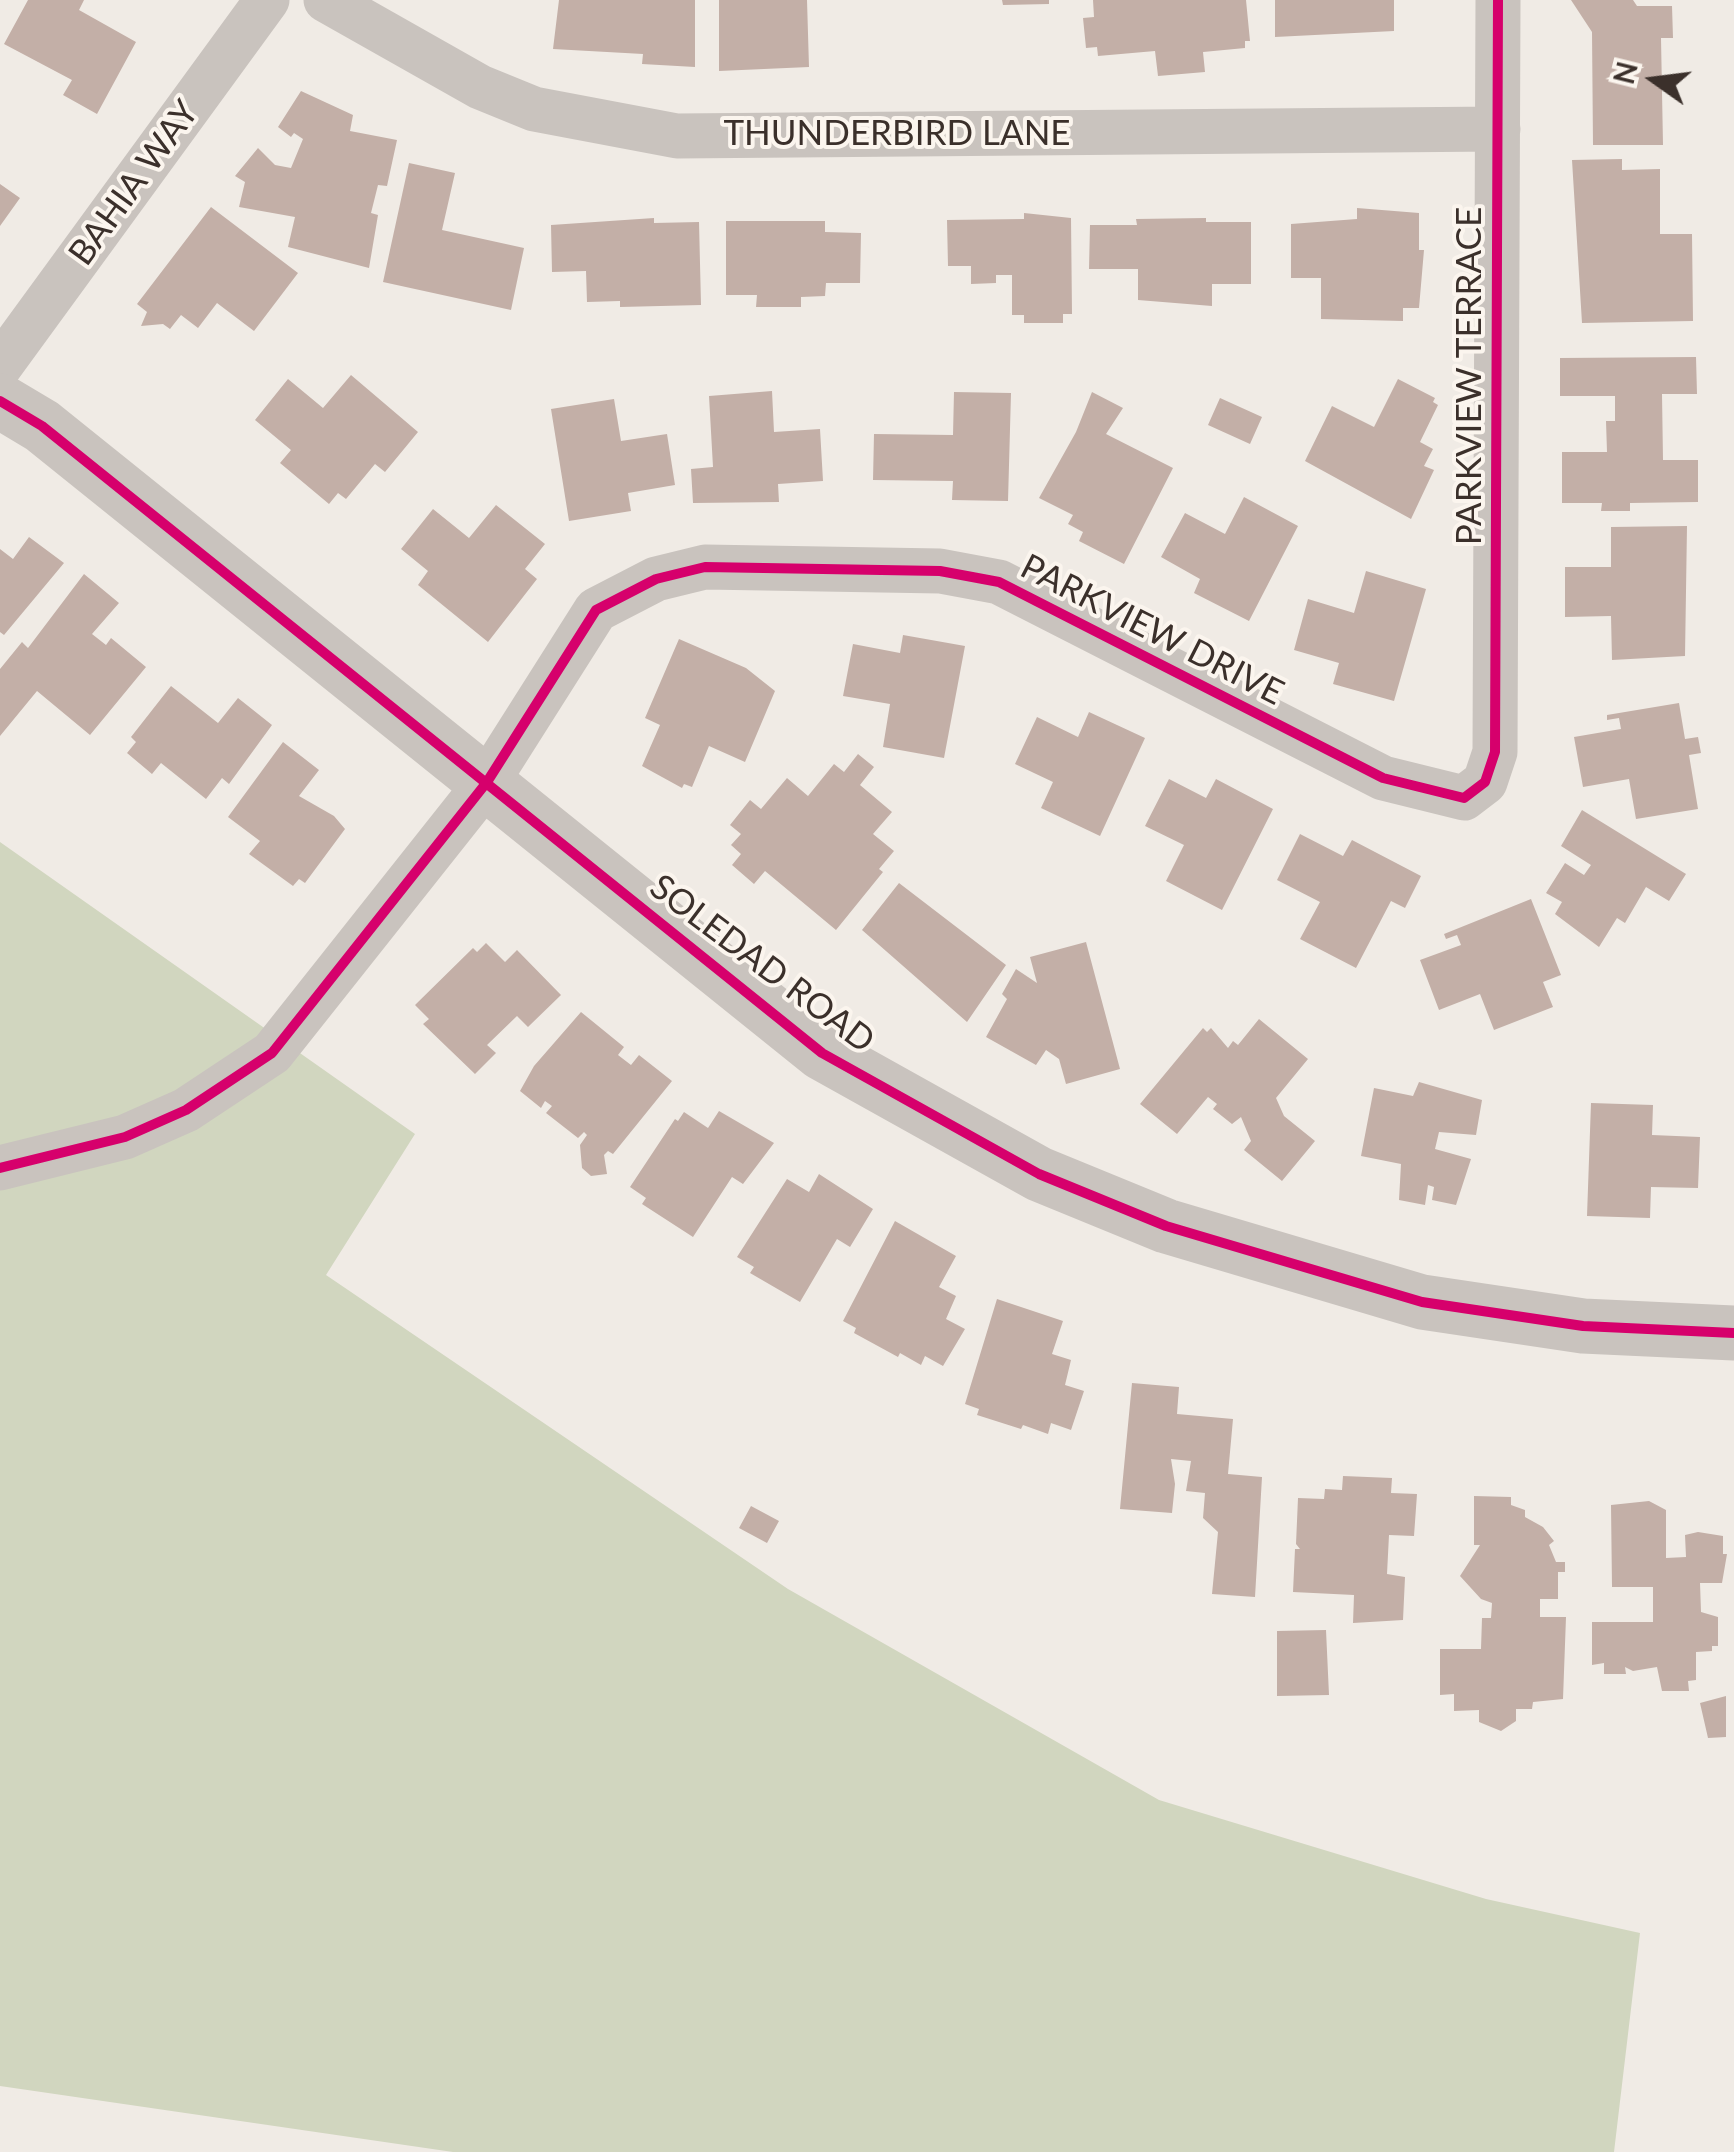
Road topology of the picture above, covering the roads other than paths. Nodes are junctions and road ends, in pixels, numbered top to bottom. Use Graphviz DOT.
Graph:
graph roads {
  1 [pos="267,0"];
  2 [pos="326,0"];
  3 [pos="1498,0"];
  4 [pos="1498,129"];
  5 [pos="0,366"];
  6 [pos="0,402"];
  7 [pos="1495,752"];
  8 [pos="487,782"];
  9 [pos="0,1168"];
  10 [pos="1734,1333"];
  1 -- 5 [label="street, BAHIA WAY"];
  2 -- 4 [label="street, THUNDERBIRD LANE"];
  3 -- 4 [label="street, PARKVIEW TERRACE"];
  4 -- 7 [label="street, PARKVIEW TERRACE"];
  6 -- 8 [label="street, SOLEDAD ROAD"];
  7 -- 8 [label="street, PARKVIEW DRIVE"];
  8 -- 9 [label="street"];
  8 -- 10 [label="street, SOLEDAD ROAD"];
}
